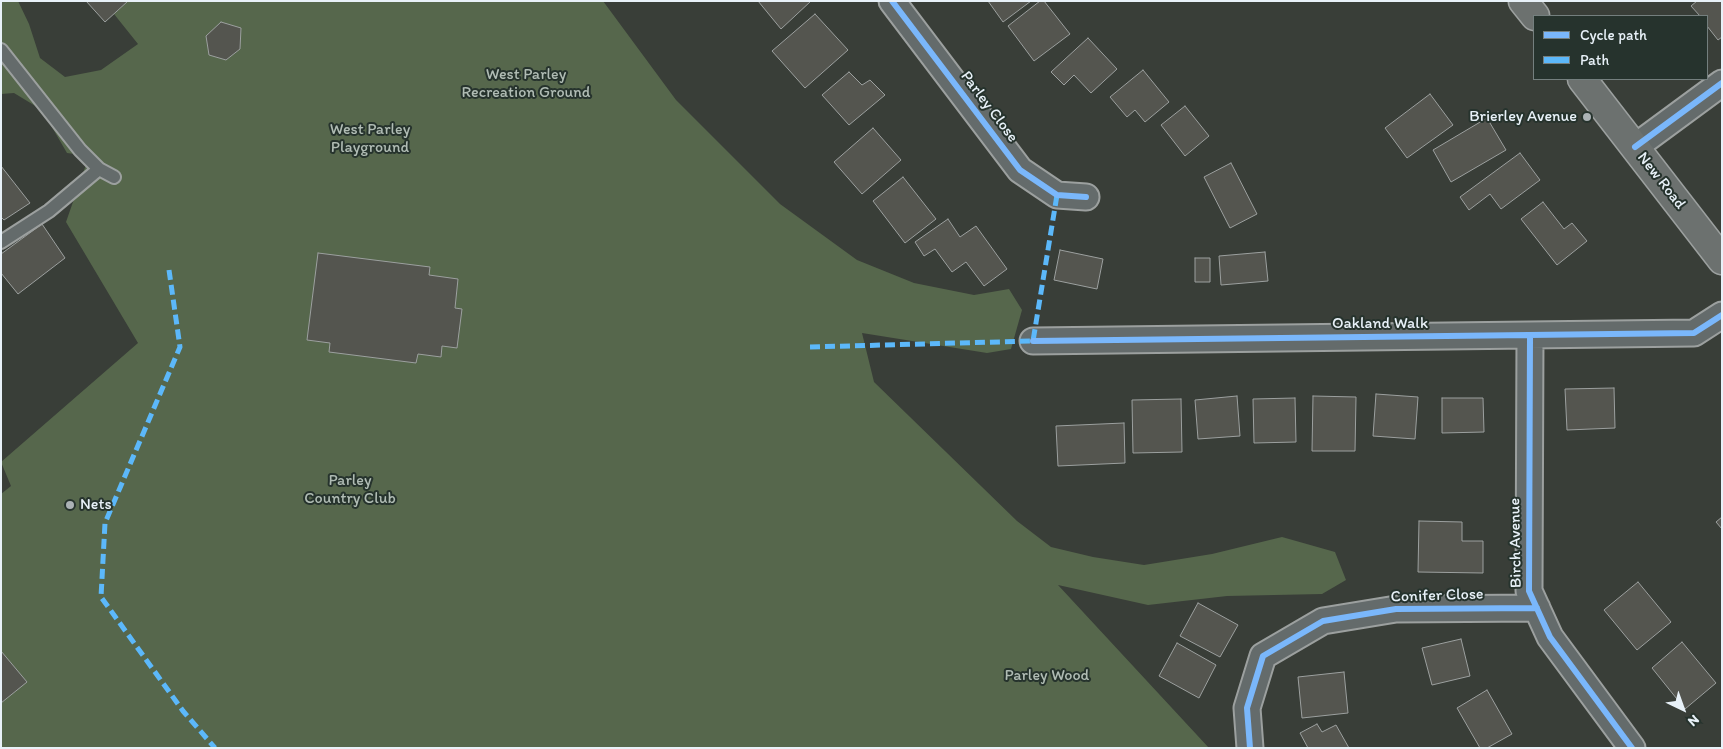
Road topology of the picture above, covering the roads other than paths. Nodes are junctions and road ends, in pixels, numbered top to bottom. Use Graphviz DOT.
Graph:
graph roads {
  1 [pos="892,1"];
  2 [pos="1523,1"];
  3 [pos="1533,15"];
  4 [pos="1,50"];
  5 [pos="1583,80"];
  6 [pos="1722,84"];
  7 [pos="1635,147"];
  8 [pos="99,169"];
  9 [pos="114,177"];
  10 [pos="1086,197"];
  11 [pos="1,242"];
  12 [pos="1722,260"];
  13 [pos="1722,314"];
  14 [pos="1530,337"];
  15 [pos="1033,341"];
  16 [pos="1537,608"];
  17 [pos="1250,748"];
  18 [pos="1632,748"];
  1 -- 10 [label="street, Parley Close"];
  2 -- 3 [label="main road"];
  4 -- 8 [label="lane"];
  5 -- 7 [label="main road, New Road"];
  6 -- 7 [label="street"];
  7 -- 12 [label="main road, New Road"];
  8 -- 9 [label="lane"];
  8 -- 11 [label="lane"];
  13 -- 14 [label="street, Oakland Walk"];
  14 -- 15 [label="street, Oakland Walk"];
  14 -- 16 [label="street, Birch Avenue"];
  16 -- 17 [label="street, Conifer Close"];
  16 -- 18 [label="street, Birch Avenue"];
}
